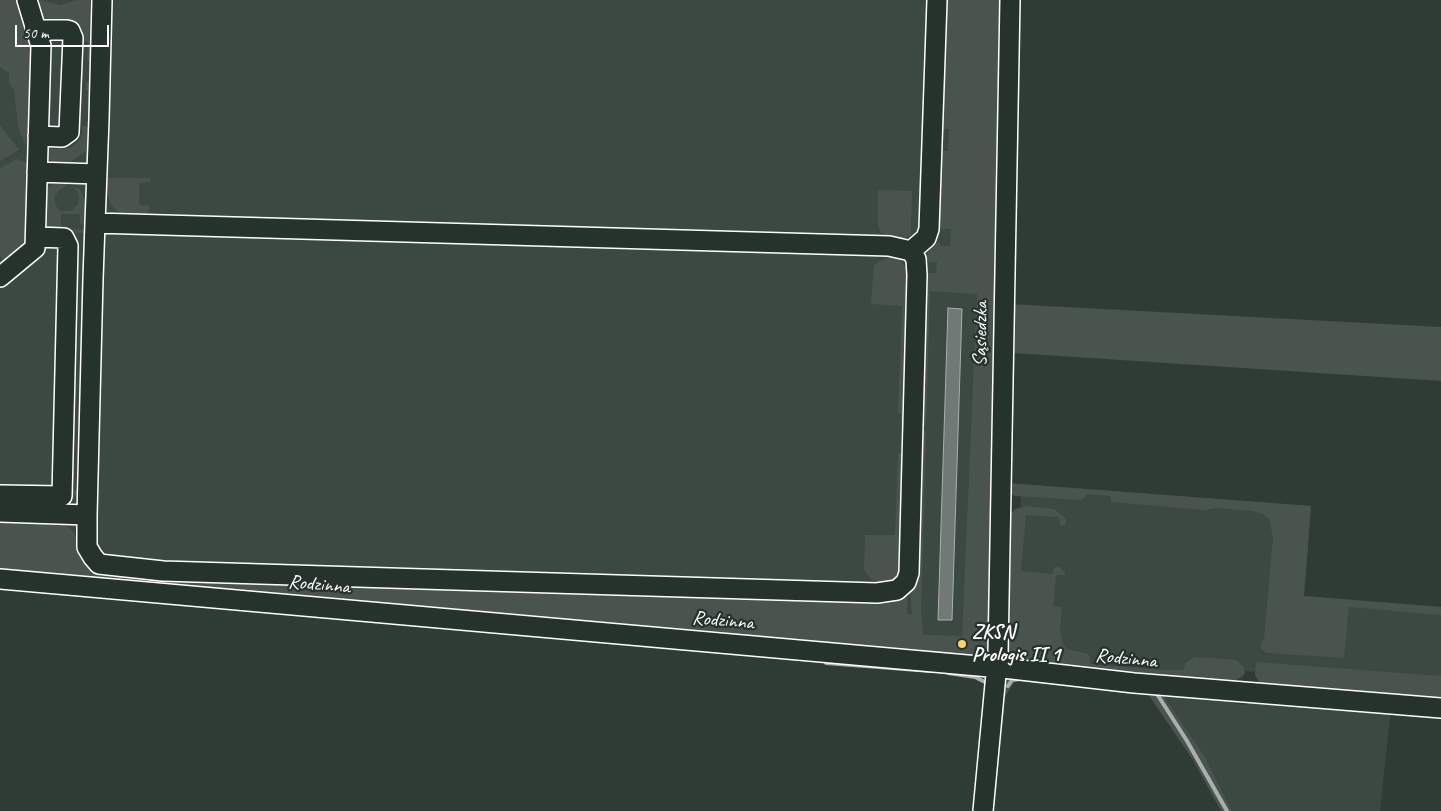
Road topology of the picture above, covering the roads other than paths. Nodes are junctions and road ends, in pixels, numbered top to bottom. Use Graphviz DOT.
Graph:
graph roads {
  1 [pos="28,0"];
  2 [pos="102,0"];
  3 [pos="937,0"];
  4 [pos="1010,0"];
  5 [pos="36,30"];
  6 [pos="38,136"];
  7 [pos="37,172"];
  8 [pos="98,174"];
  9 [pos="95,223"];
  10 [pos="36,237"];
  11 [pos="911,251"];
  12 [pos="0,277"];
  13 [pos="0,495"];
  14 [pos="0,512"];
  15 [pos="87,515"];
  16 [pos="0,579"];
  17 [pos="998,668"];
  18 [pos="1441,708"];
  19 [pos="983,811"];
  1 -- 5 [label="street"];
  2 -- 8 [label="street"];
  3 -- 11 [label="street"];
  4 -- 17 [label="street, Sąsiedzka"];
  5 -- 6 [label="street"];
  5 -- 6 [label="street"];
  6 -- 7 [label="street"];
  7 -- 8 [label="street"];
  7 -- 10 [label="street"];
  8 -- 9 [label="street"];
  9 -- 11 [label="street"];
  9 -- 15 [label="street"];
  10 -- 12 [label="street"];
  10 -- 13 [label="street"];
  11 -- 15 [label="street"];
  14 -- 15 [label="street"];
  16 -- 17 [label="street, Rodzinna"];
  17 -- 18 [label="street, Rodzinna"];
  17 -- 19 [label="street, Sąsiedzka"];
}
